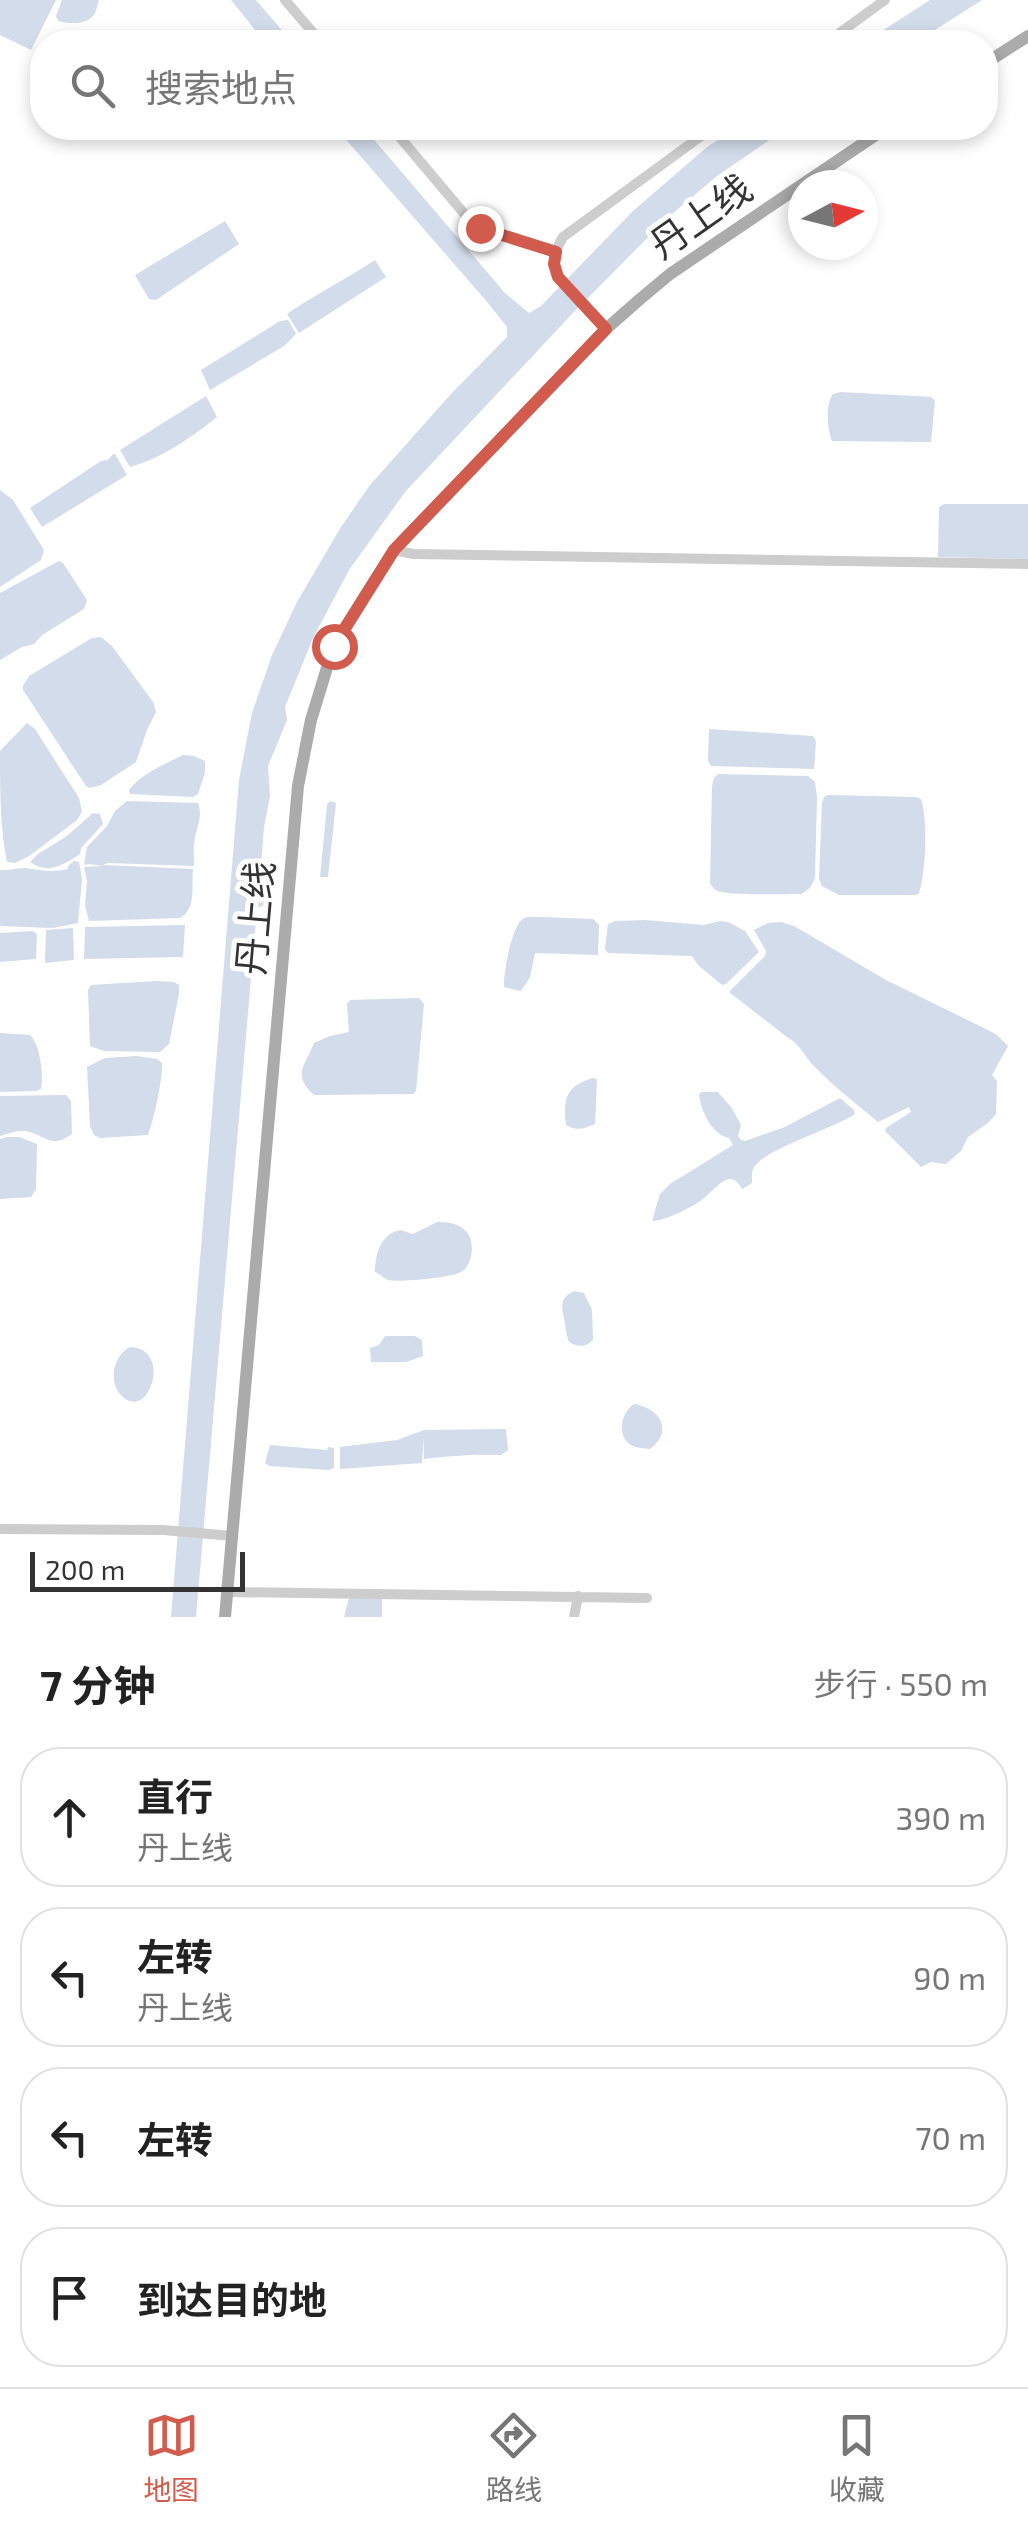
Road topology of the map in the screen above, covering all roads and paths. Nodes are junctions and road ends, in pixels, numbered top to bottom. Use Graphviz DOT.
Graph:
graph roads {
  1 [pos="285,0"];
  2 [pos="885,0"];
  3 [pos="310,30"];
  4 [pos="844,30"];
  5 [pos="1028,36"];
  6 [pos="998,55"];
  7 [pos="402,140"];
  8 [pos="696,140"];
  9 [pos="868,140"];
  10 [pos="556,252"];
  11 [pos="606,329"];
  12 [pos="394,550"];
  13 [pos="1028,564"];
  14 [pos="0,1529"];
  15 [pos="233,1536"];
  16 [pos="228,1592"];
  17 [pos="578,1596"];
  18 [pos="647,1598"];
  19 [pos="226,1617"];
  20 [pos="574,1617"];
  1 -- 3 [label="street"];
  2 -- 4 [label="street"];
  5 -- 6 [label="main road"];
  7 -- 10 [label="street"];
  8 -- 10 [label="street, 丹上线"];
  9 -- 11 [label="main road, 丹上线"];
  10 -- 11 [label="street"];
  11 -- 12 [label="main road, 丹上线"];
  12 -- 13 [label="street"];
  12 -- 15 [label="main road, 丹上线"];
  14 -- 15 [label="street"];
  15 -- 16 [label="main road, 丹上线"];
  16 -- 17 [label="street"];
  16 -- 19 [label="main road, 丹上线"];
  17 -- 18 [label="street"];
  17 -- 20 [label="street"];
}
